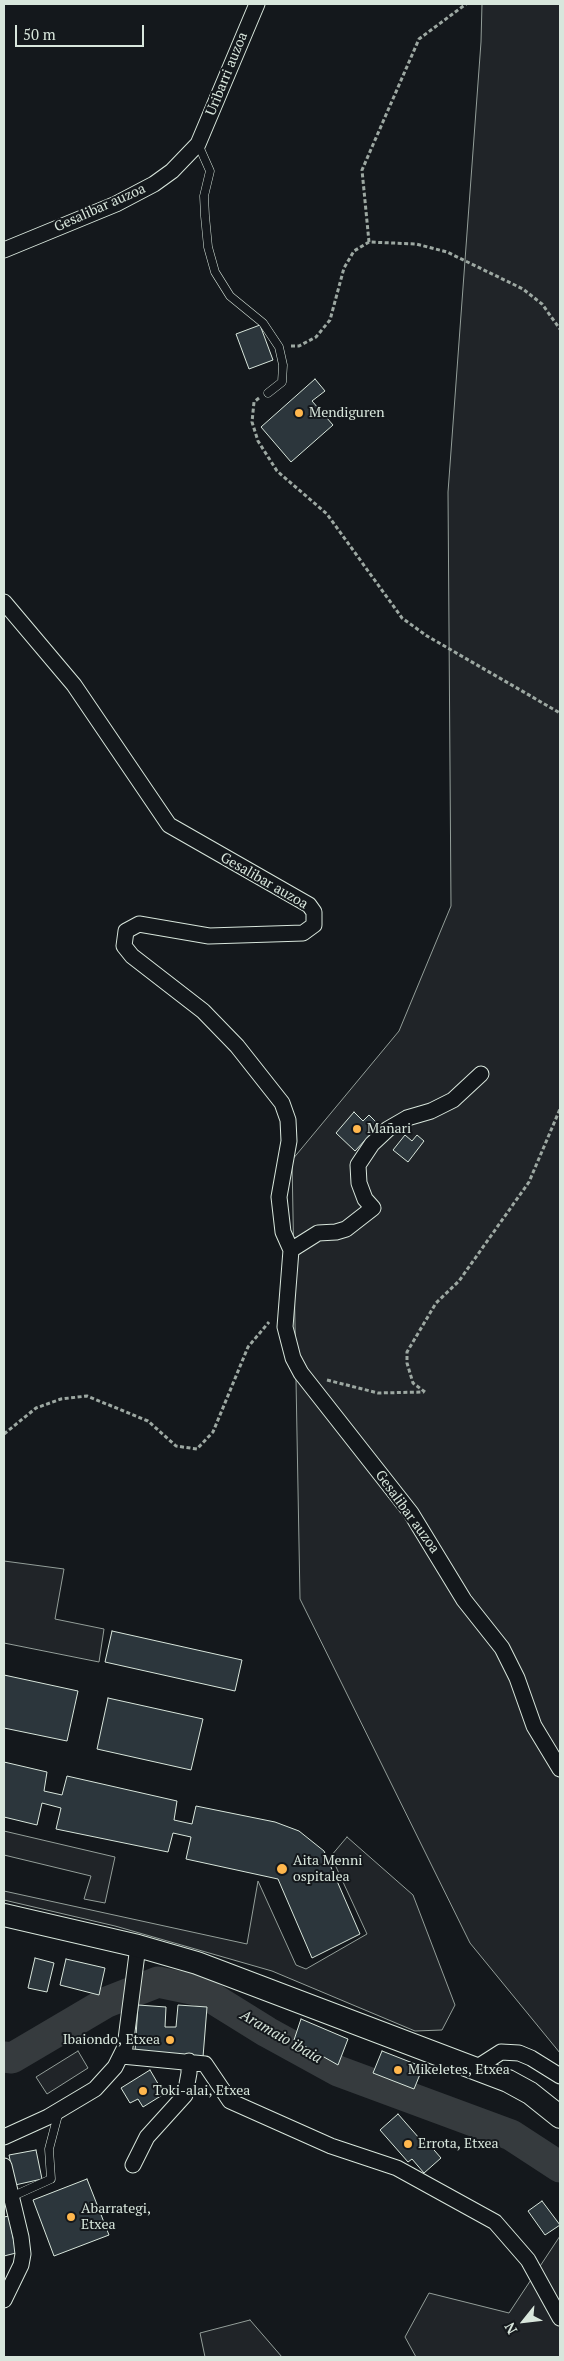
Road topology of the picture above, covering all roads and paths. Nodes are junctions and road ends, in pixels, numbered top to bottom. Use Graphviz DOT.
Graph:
graph roads {
  1 [pos="257,4"];
  2 [pos="466,4"];
  3 [pos="198,144"];
  4 [pos="369,242"];
  5 [pos="4,250"];
  6 [pos="560,329"];
  7 [pos="279,347"];
  8 [pos="268,393"];
  9 [pos="4,602"];
  10 [pos="560,713"];
  11 [pos="481,1074"];
  12 [pos="560,1108"];
  13 [pos="291,1250"];
  14 [pos="287,1316"];
  15 [pos="297,1368"];
  16 [pos="4,1434"];
  17 [pos="560,1769"];
  18 [pos="4,1915"];
  19 [pos="138,1946"];
  20 [pos="122,2056"];
  21 [pos="189,2061"];
  22 [pos="476,2068"];
  23 [pos="560,2076"];
  24 [pos="60,2110"];
  25 [pos="560,2117"];
  26 [pos="4,2138"];
  27 [pos="133,2165"];
  28 [pos="4,2166"];
  29 [pos="11,2197"];
  30 [pos="4,2300"];
  31 [pos="560,2318"];
  1 -- 3 [label="street, Uribarri auzoa"];
  2 -- 4 [label="path"];
  3 -- 5 [label="street, Gesalibar auzoa"];
  3 -- 7 [label="lane"];
  4 -- 6 [label="path"];
  4 -- 7 [label="path"];
  7 -- 8 [label="lane"];
  8 -- 10 [label="path"];
  9 -- 13 [label="street, Gesalibar auzoa"];
  11 -- 13 [label="street"];
  12 -- 15 [label="path"];
  13 -- 14 [label="street, Gesalibar auzoa"];
  14 -- 15 [label="street, Gesalibar auzoa"];
  14 -- 16 [label="path"];
  15 -- 17 [label="street, Gesalibar auzoa"];
  18 -- 19 [label="main road"];
  19 -- 20 [label="street"];
  19 -- 22 [label="main road"];
  20 -- 21 [label="street"];
  20 -- 24 [label="street"];
  21 -- 27 [label="street"];
  21 -- 31 [label="street"];
  22 -- 23 [label="street"];
  22 -- 25 [label="main road"];
  24 -- 26 [label="street"];
  24 -- 29 [label="lane"];
  28 -- 29 [label="street"];
  29 -- 30 [label="street"];
}
